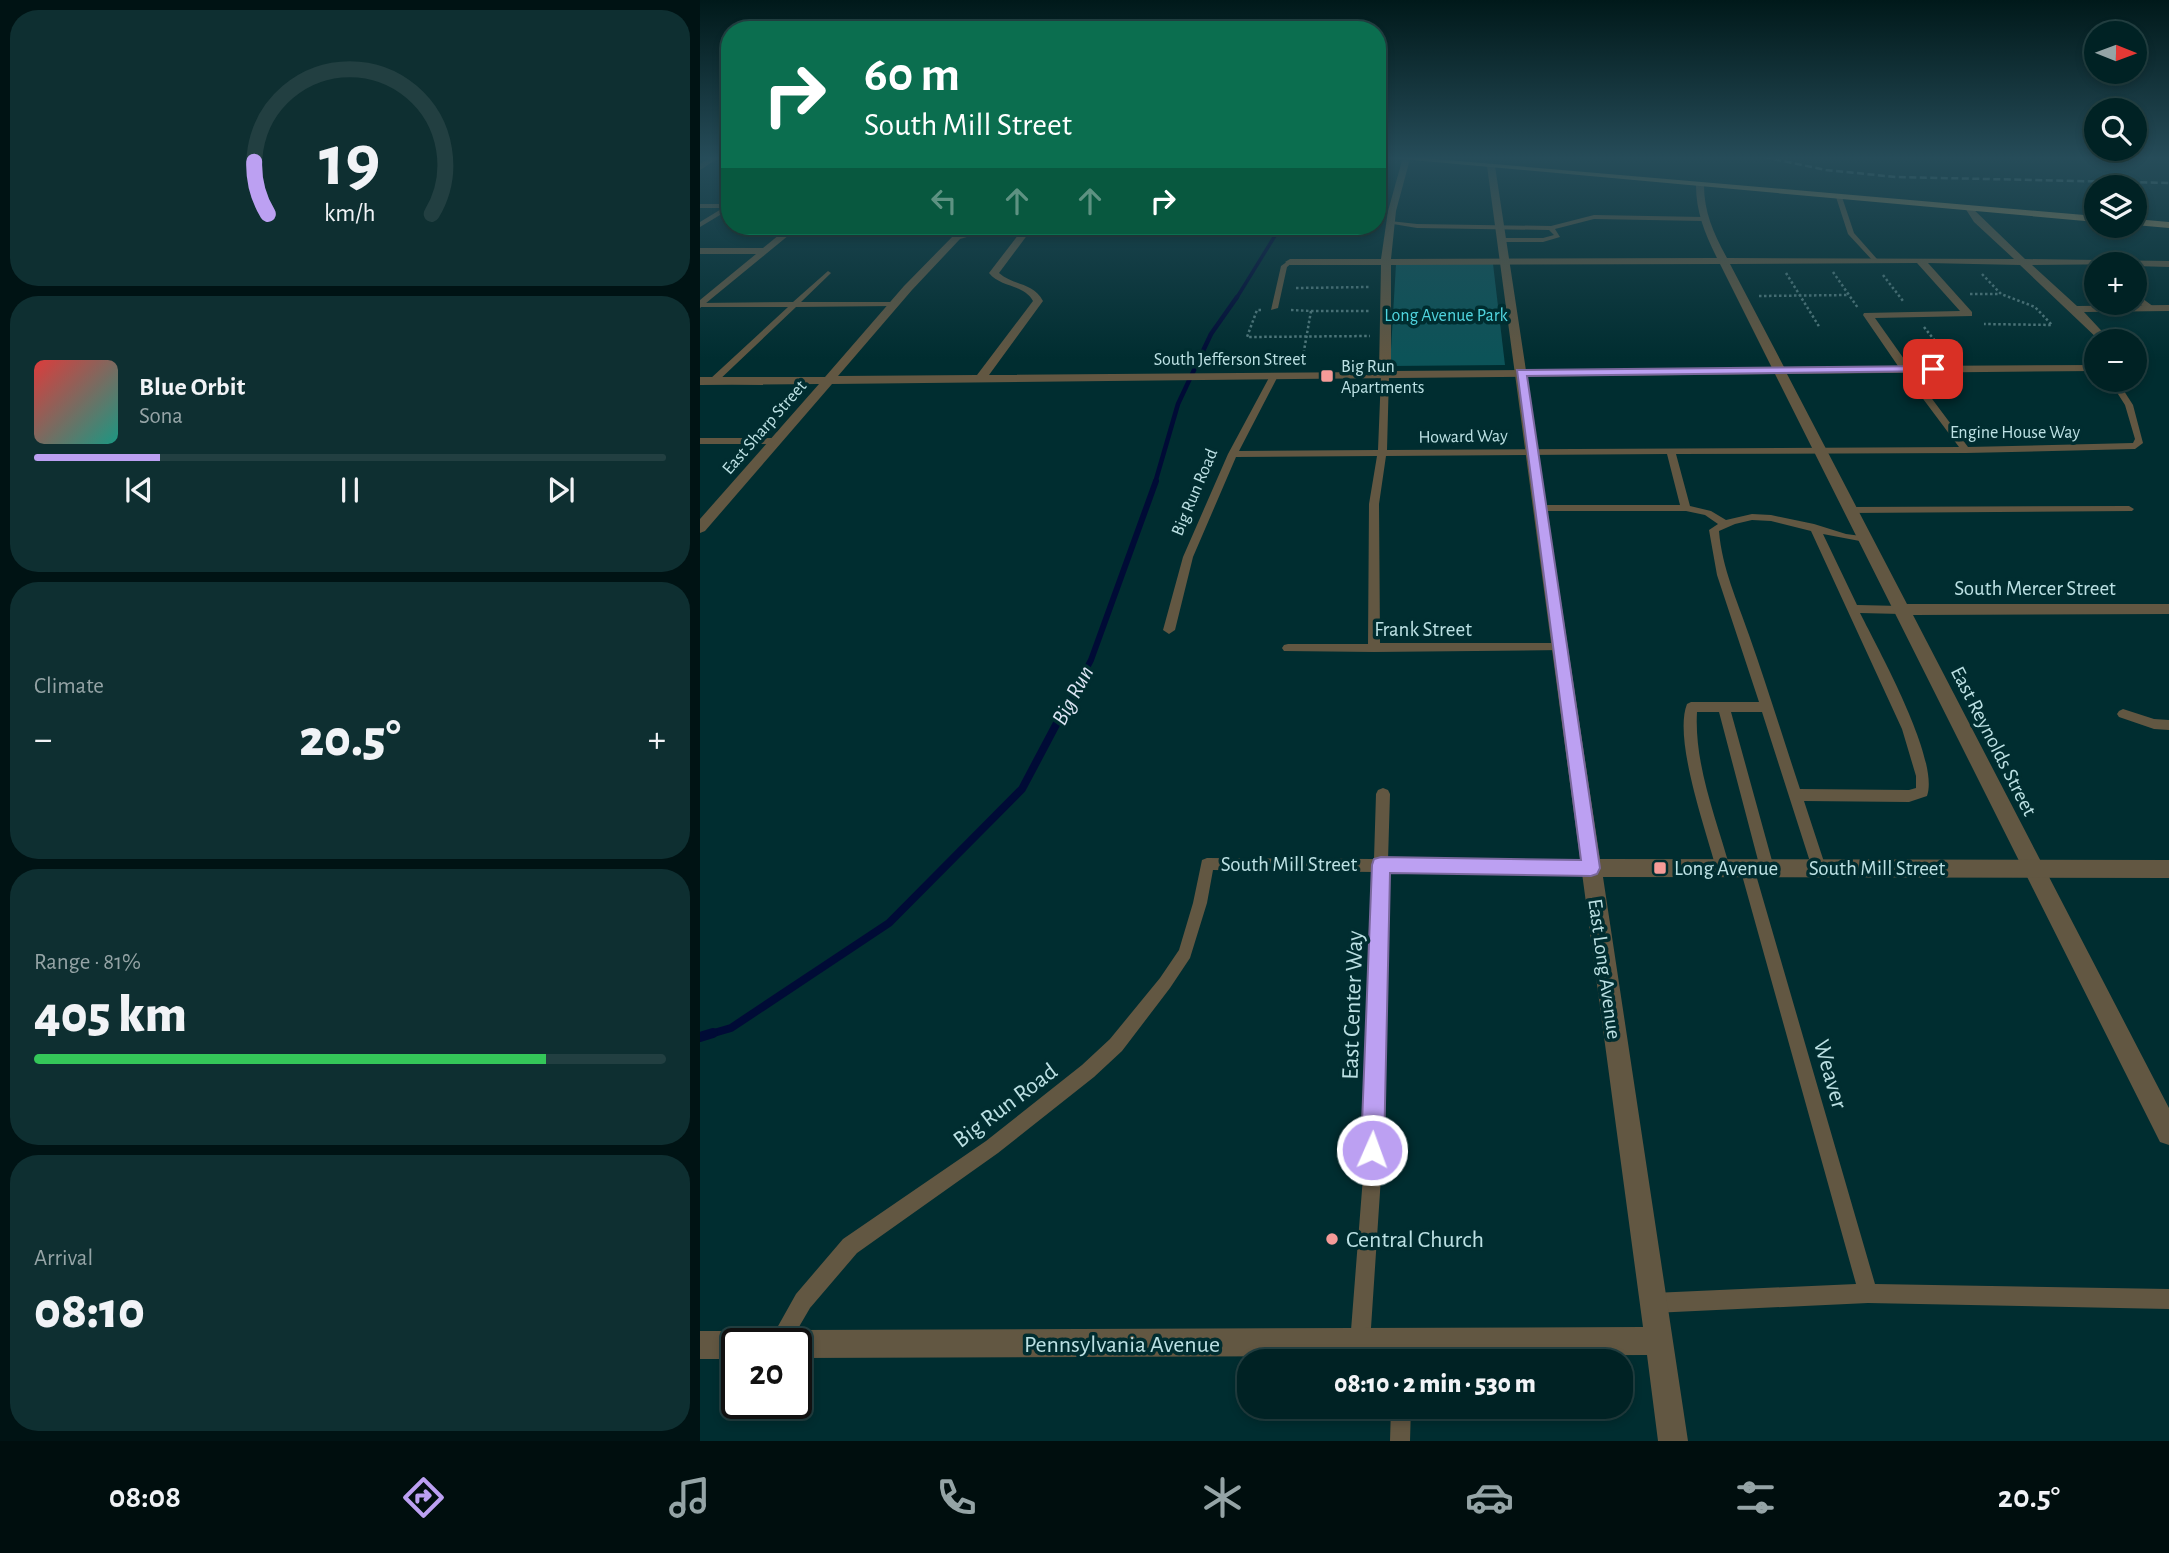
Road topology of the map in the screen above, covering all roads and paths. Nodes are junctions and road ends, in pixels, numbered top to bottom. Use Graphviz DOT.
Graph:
graph roads {
  1 [pos="1390,224"];
  2 [pos="1401,224"];
  3 [pos="1566,224"];
  4 [pos="1705,224"];
  5 [pos="1848,224"];
  6 [pos="1981,224"];
  7 [pos="1499,226"];
  8 [pos="1551,228"];
  9 [pos="784,235"];
  10 [pos="965,235"];
  11 [pos="1022,235"];
  12 [pos="1501,240"];
  13 [pos="700,251"];
  14 [pos="765,251"];
  15 [pos="1875,260"];
  16 [pos="1920,260"];
  17 [pos="2021,260"];
  18 [pos="1387,261"];
  19 [pos="1504,261"];
  20 [pos="1723,261"];
  21 [pos="1290,262"];
  22 [pos="2084,262"];
  23 [pos="2147,264"];
  24 [pos="2169,264"];
  25 [pos="1974,265"];
  26 [pos="1782,266"];
  27 [pos="1828,266"];
  28 [pos="828,273"];
  29 [pos="1299,277"];
  30 [pos="1378,287"];
  31 [pos="1296,288"];
  32 [pos="1969,294"];
  33 [pos="2001,294"];
  34 [pos="1800,295"];
  35 [pos="1849,295"];
  36 [pos="1753,296"];
  37 [pos="894,304"];
  38 [pos="700,305"];
  39 [pos="794,305"];
  40 [pos="2147,306"];
  41 [pos="1274,309"];
  42 [pos="2075,309"];
  43 [pos="2151,309"];
  44 [pos="2169,309"];
  45 [pos="1291,310"];
  46 [pos="1311,311"];
  47 [pos="1376,311"];
  48 [pos="1868,315"];
  49 [pos="1984,324"];
  50 [pos="1820,328"];
  51 [pos="2094,329"];
  52 [pos="1307,336"];
  53 [pos="1374,336"];
  54 [pos="1302,363"];
  55 [pos="2084,368"];
  56 [pos="1779,370"];
  57 [pos="1906,370"];
  58 [pos="1521,372"];
  59 [pos="1385,375"];
  60 [pos="1274,376"];
  61 [pos="979,380"];
  62 [pos="706,381"];
  63 [pos="828,381"];
  64 [pos="2121,392"];
  65 [pos="700,441"];
  66 [pos="776,441"];
  67 [pos="1820,450"];
  68 [pos="1966,450"];
  69 [pos="1532,452"];
  70 [pos="1671,452"];
  71 [pos="1381,453"];
  72 [pos="1233,454"];
  73 [pos="1540,508"];
  74 [pos="1686,508"];
  75 [pos="2129,509"];
  76 [pos="1850,510"];
  77 [pos="707,512"];
  78 [pos="1724,523"];
  79 [pos="1814,527"];
  80 [pos="700,528"];
  81 [pos="1865,539"];
  82 [pos="1853,609"];
  83 [pos="2169,609"];
  84 [pos="1901,610"];
  85 [pos="1169,630"];
  86 [pos="1559,647"];
  87 [pos="1287,648"];
  88 [pos="1374,648"];
  89 [pos="1724,707"];
  90 [pos="1765,707"];
  91 [pos="2123,714"];
  92 [pos="2169,725"];
  93 [pos="1383,794"];
  94 [pos="1794,795"];
  95 [pos="1207,864"];
  96 [pos="1381,865"];
  97 [pos="1591,868"];
  98 [pos="1723,868"];
  99 [pos="1757,868"];
  100 [pos="1819,868"];
  101 [pos="2033,868"];
  102 [pos="2169,869"];
  103 [pos="2169,1133"];
  104 [pos="1868,1293"];
  105 [pos="2169,1299"];
  106 [pos="1653,1303"];
  107 [pos="787,1328"];
  108 [pos="1658,1341"];
  109 [pos="812,1344"];
  110 [pos="1360,1344"];
  111 [pos="700,1345"];
  112 [pos="721,1345"];
  113 [pos="1383,1349"];
  114 [pos="1487,1349"];
  115 [pos="1401,1419"];
  116 [pos="1400,1441"];
  117 [pos="1673,1441"];
  1 -- 18 [label="street"];
  2 -- 7 [label="lane"];
  3 -- 8 [label="lane"];
  4 -- 20 [label="street, East Reynolds Street"];
  5 -- 15 [label="lane"];
  6 -- 17 [label="street"];
  7 -- 8 [label="lane"];
  7 -- 12 [label="street, East Long Avenue"];
  8 -- 12 [label="lane"];
  9 -- 14 [label="street"];
  10 -- 37 [label="street, East Sharp Street"];
  11 -- 61 [label="street"];
  12 -- 19 [label="street, East Long Avenue"];
  13 -- 14 [label="street"];
  14 -- 38 [label="street"];
  15 -- 16 [label="street"];
  15 -- 20 [label="street"];
  16 -- 17 [label="street"];
  16 -- 48 [label="street"];
  17 -- 22 [label="street"];
  17 -- 42 [label="street"];
  18 -- 19 [label="street"];
  18 -- 21 [label="street"];
  18 -- 59 [label="street"];
  19 -- 20 [label="street"];
  19 -- 58 [label="street, East Long Avenue"];
  20 -- 56 [label="street, East Reynolds Street"];
  21 -- 41 [label="lane"];
  23 -- 24 [label="street"];
  25 -- 33 [label="path"];
  26 -- 34 [label="path"];
  27 -- 35 [label="path"];
  28 -- 39 [label="lane"];
  29 -- 31 [label="path"];
  30 -- 31 [label="path"];
  31 -- 45 [label="path"];
  32 -- 33 [label="path"];
  33 -- 49 [label="path"];
  34 -- 35 [label="path"];
  34 -- 36 [label="path"];
  34 -- 50 [label="path"];
  35 -- 48 [label="path"];
  37 -- 39 [label="lane"];
  37 -- 63 [label="street, East Sharp Street"];
  38 -- 39 [label="lane"];
  39 -- 62 [label="lane"];
  40 -- 43 [label="lane"];
  41 -- 45 [label="path"];
  41 -- 52 [label="path"];
  42 -- 43 [label="street"];
  42 -- 51 [label="street"];
  43 -- 44 [label="street"];
  45 -- 46 [label="path"];
  46 -- 47 [label="path"];
  46 -- 52 [label="path"];
  48 -- 57 [label="street"];
  52 -- 53 [label="path"];
  52 -- 54 [label="path"];
  55 -- 57 [label="street, South Jefferson Street"];
  56 -- 57 [label="street, South Jefferson Street"];
  56 -- 58 [label="street, South Jefferson Street"];
  56 -- 67 [label="street, East Reynolds Street"];
  57 -- 68 [label="lane"];
  58 -- 59 [label="street, South Jefferson Street"];
  58 -- 69 [label="street, East Long Avenue"];
  59 -- 60 [label="street, South Jefferson Street"];
  59 -- 71 [label="lane"];
  60 -- 61 [label="street, South Jefferson Street"];
  60 -- 72 [label="lane, Big Run Road"];
  61 -- 63 [label="street, South Jefferson Street"];
  62 -- 63 [label="street, South Jefferson Street"];
  63 -- 66 [label="street, East Sharp Street"];
  64 -- 68 [label="lane, Engine House Way"];
  65 -- 66 [label="lane"];
  66 -- 77 [label="street, East Sharp Street"];
  67 -- 68 [label="lane, Engine House Way"];
  67 -- 70 [label="lane, Howard Way"];
  67 -- 76 [label="street, East Reynolds Street"];
  69 -- 70 [label="lane, Howard Way"];
  69 -- 71 [label="lane, Howard Way"];
  69 -- 73 [label="street, East Long Avenue"];
  70 -- 74 [label="lane"];
  71 -- 72 [label="lane, Howard Way"];
  71 -- 88 [label="lane"];
  72 -- 85 [label="lane, Big Run Road"];
  73 -- 74 [label="lane"];
  73 -- 86 [label="street, East Long Avenue"];
  74 -- 78 [label="lane"];
  75 -- 76 [label="lane"];
  76 -- 81 [label="street, East Reynolds Street"];
  77 -- 80 [label="street, East Sharp Street"];
  78 -- 79 [label="lane"];
  78 -- 90 [label="lane"];
  79 -- 81 [label="lane"];
  79 -- 82 [label="lane"];
  81 -- 84 [label="street, East Reynolds Street"];
  82 -- 84 [label="lane"];
  82 -- 94 [label="lane"];
  83 -- 84 [label="street, South Mercer Street"];
  84 -- 101 [label="street, East Reynolds Street"];
  86 -- 88 [label="lane, Frank Street"];
  86 -- 97 [label="street, East Long Avenue"];
  87 -- 88 [label="lane, Frank Street"];
  89 -- 90 [label="lane"];
  89 -- 98 [label="lane"];
  89 -- 99 [label="lane, Weaver"];
  90 -- 94 [label="lane"];
  91 -- 92 [label="lane"];
  93 -- 96 [label="lane, East Center Way"];
  94 -- 100 [label="lane"];
  95 -- 96 [label="lane, South Mill Street"];
  95 -- 107 [label="lane, Big Run Road"];
  96 -- 97 [label="lane, South Mill Street"];
  96 -- 110 [label="lane, East Center Way"];
  97 -- 98 [label="street, South Mill Street"];
  97 -- 106 [label="street, East Long Avenue"];
  98 -- 99 [label="street, South Mill Street"];
  99 -- 100 [label="street, South Mill Street"];
  99 -- 104 [label="lane, Weaver"];
  100 -- 101 [label="street, South Mill Street"];
  101 -- 102 [label="street, South Mill Street"];
  101 -- 103 [label="street, East Reynolds Street"];
  104 -- 105 [label="lane"];
  104 -- 106 [label="lane"];
  106 -- 108 [label="street, East Long Avenue"];
  108 -- 114 [label="street, Pennsylvania Avenue"];
  108 -- 117 [label="street, East Long Avenue"];
  109 -- 110 [label="street, Pennsylvania Avenue"];
  110 -- 113 [label="street, Pennsylvania Avenue"];
  111 -- 112 [label="street"];
  115 -- 116 [label="lane"];
}
